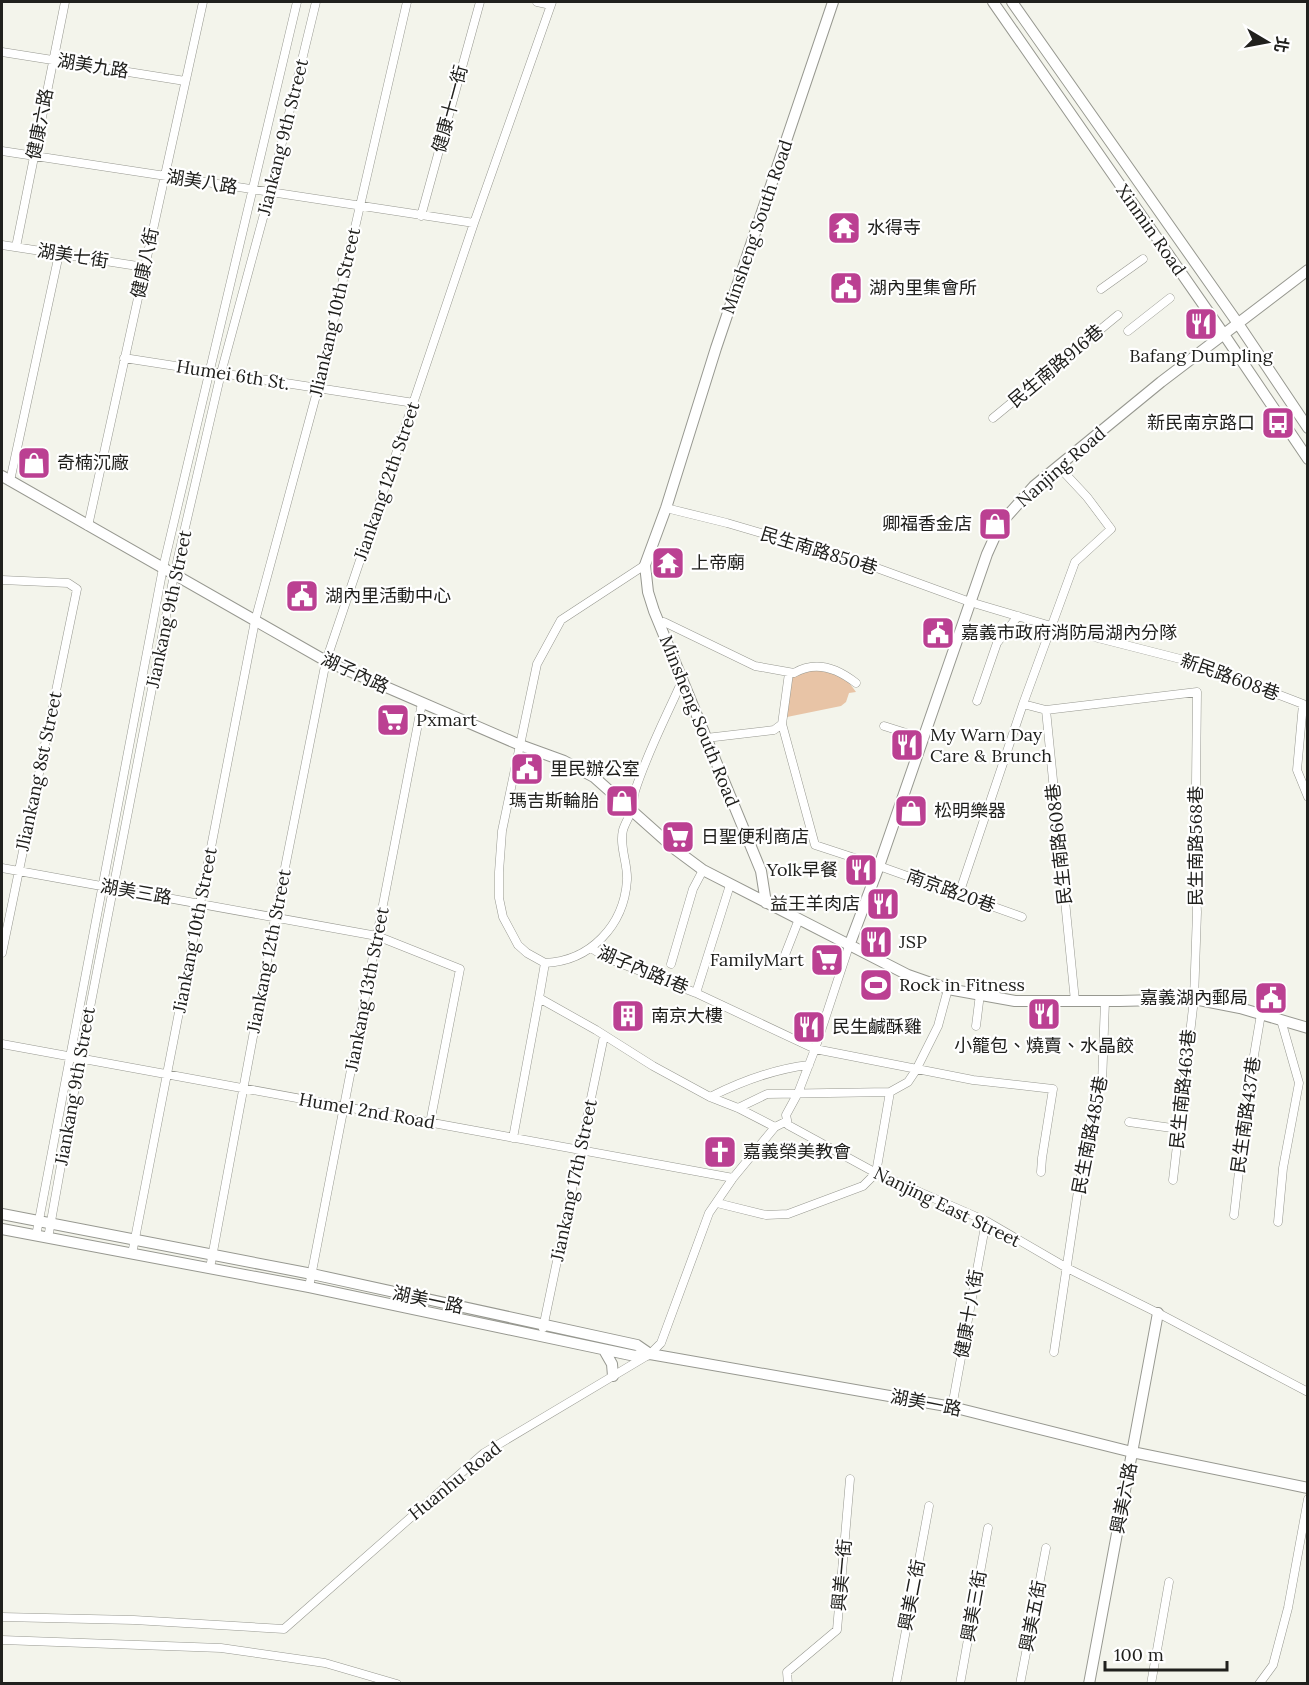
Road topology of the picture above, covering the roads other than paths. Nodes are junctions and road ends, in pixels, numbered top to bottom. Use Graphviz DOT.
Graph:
graph roads {
  1 [pos="65,2"];
  2 [pos="202,2"];
  3 [pos="297,2"];
  4 [pos="316,2"];
  5 [pos="407,2"];
  6 [pos="480,2"];
  7 [pos="537,2"];
  8 [pos="833,2"];
  9 [pos="993,2"];
  10 [pos="1012,2"];
  11 [pos="552,3"];
  12 [pos="2,52"];
  13 [pos="53,60"];
  14 [pos="185,81"];
  15 [pos="2,151"];
  16 [pos="34,156"];
  17 [pos="164,176"];
  18 [pos="253,190"];
  19 [pos="270,192"];
  20 [pos="360,206"];
  21 [pos="421,216"];
  22 [pos="474,223"];
  23 [pos="2,245"];
  24 [pos="16,247"];
  25 [pos="59,254"];
  26 [pos="1143,259"];
  27 [pos="144,267"];
  28 [pos="1308,270"];
  29 [pos="1101,289"];
  30 [pos="1170,298"];
  31 [pos="1118,315"];
  32 [pos="1237,322"];
  33 [pos="1128,331"];
  34 [pos="1223,333"];
  35 [pos="124,358"];
  36 [pos="210,371"];
  37 [pos="221,373"];
  38 [pos="318,388"];
  39 [pos="414,403"];
  40 [pos="993,418"];
  41 [pos="1308,428"];
  42 [pos="1308,459"];
  43 [pos="1059,467"];
  44 [pos="6,479"];
  45 [pos="666,508"];
  46 [pos="88,526"];
  47 [pos="645,565"];
  48 [pos="163,568"];
  49 [pos="174,575"];
  50 [pos="2,580"];
  51 [pos="970,602"];
  52 [pos="1018,616"];
  53 [pos="255,621"];
  54 [pos="659,623"];
  55 [pos="1051,626"];
  56 [pos="326,661"];
  57 [pos="789,673"];
  58 [pos="682,681"];
  59 [pos="856,683"];
  60 [pos="977,701"];
  61 [pos="422,703"];
  62 [pos="1023,704"];
  63 [pos="1046,710"];
  64 [pos="782,724"];
  65 [pos="884,726"];
  66 [pos="706,738"];
  67 [pos="922,738"];
  68 [pos="520,745"];
  69 [pos="1308,798"];
  70 [pos="632,809"];
  71 [pos="879,866"];
  72 [pos="2,868"];
  73 [pos="703,870"];
  74 [pos="19,871"];
  75 [pos="730,885"];
  76 [pos="101,886"];
  77 [pos="113,888"];
  78 [pos="959,894"];
  79 [pos="766,903"];
  80 [pos="201,904"];
  81 [pos="1022,917"];
  82 [pos="275,918"];
  83 [pos="799,919"];
  84 [pos="377,936"];
  85 [pos="849,946"];
  86 [pos="591,948"];
  87 [pos="2,953"];
  88 [pos="545,963"];
  89 [pos="670,963"];
  90 [pos="781,965"];
  91 [pos="948,989"];
  92 [pos="696,993"];
  93 [pos="980,994"];
  94 [pos="539,998"];
  95 [pos="1194,999"];
  96 [pos="1075,1001"];
  97 [pos="1105,1001"];
  98 [pos="1261,1014"];
  99 [pos="1281,1020"];
  100 [pos="976,1026"];
  101 [pos="1308,1028"];
  102 [pos="604,1036"];
  103 [pos="2,1044"];
  104 [pos="815,1049"];
  105 [pos="69,1057"];
  106 [pos="80,1059"];
  107 [pos="809,1065"];
  108 [pos="916,1070"];
  109 [pos="166,1074"];
  110 [pos="1303,1083"];
  111 [pos="243,1089"];
  112 [pos="890,1092"];
  113 [pos="798,1093"];
  114 [pos="710,1097"];
  115 [pos="344,1107"];
  116 [pos="738,1108"];
  117 [pos="787,1121"];
  118 [pos="1129,1122"];
  119 [pos="430,1123"];
  120 [pos="775,1127"];
  121 [pos="1179,1129"];
  122 [pos="513,1138"];
  123 [pos="580,1150"];
  124 [pos="1041,1172"];
  125 [pos="876,1173"];
  126 [pos="734,1178"];
  127 [pos="1173,1180"];
  128 [pos="717,1203"];
  129 [pos="2,1214"];
  130 [pos="1234,1215"];
  131 [pos="986,1221"];
  132 [pos="1278,1221"];
  133 [pos="45,1222"];
  134 [pos="2,1229"];
  135 [pos="42,1237"];
  136 [pos="136,1240"];
  137 [pos="132,1254"];
  138 [pos="213,1255"];
  139 [pos="210,1268"];
  140 [pos="1067,1268"];
  141 [pos="312,1274"];
  142 [pos="309,1287"];
  143 [pos="1158,1312"];
  144 [pos="543,1331"];
  145 [pos="604,1350"];
  146 [pos="636,1351"];
  147 [pos="1054,1352"];
  148 [pos="651,1354"];
  149 [pos="613,1376"];
  150 [pos="1308,1392"];
  151 [pos="952,1407"];
  152 [pos="1132,1452"];
  153 [pos="850,1479"];
  154 [pos="1308,1488"];
  155 [pos="1308,1500"];
  156 [pos="929,1506"];
  157 [pos="988,1528"];
  158 [pos="1046,1548"];
  159 [pos="1169,1582"];
  160 [pos="2,1617"];
  161 [pos="2,1640"];
  162 [pos="397,1683"];
  163 [pos="788,1683"];
  164 [pos="896,1683"];
  165 [pos="960,1683"];
  166 [pos="1020,1683"];
  167 [pos="1089,1683"];
  168 [pos="1150,1683"];
  169 [pos="1259,1683"];
  1 -- 13 [label="street, 健康六路"];
  2 -- 14 [label="street, 健康八街"];
  3 -- 18 [label="street, Jiankang 9th Street"];
  4 -- 19 [label="street, Jiankang 9th Street"];
  5 -- 20 [label="street, Jliankang 10th Street"];
  6 -- 21 [label="street, 健康十一街"];
  7 -- 11 [label="street"];
  8 -- 45 [label="street, Minsheng South Road"];
  9 -- 34 [label="street, Xinmin Road"];
  10 -- 32 [label="street, Xinmin Road"];
  11 -- 22 [label="street, Jiankang 12th Street"];
  12 -- 13 [label="street, 湖美九路"];
  13 -- 14 [label="street, 湖美九路"];
  13 -- 16 [label="street, 健康六路"];
  14 -- 17 [label="street, 健康八街"];
  15 -- 16 [label="street, 湖美八路"];
  16 -- 17 [label="street, 湖美八路"];
  16 -- 24 [label="street, 健康六路"];
  17 -- 18 [label="street, 湖美八路"];
  17 -- 27 [label="street, 健康八街"];
  18 -- 19 [label="street, 湖美八路"];
  18 -- 36 [label="street, Jiankang 9th Street"];
  19 -- 20 [label="street, 湖美八路"];
  19 -- 37 [label="street, Jiankang 9th Street"];
  20 -- 21 [label="street, 湖美八路"];
  20 -- 38 [label="street, Jliankang 10th Street"];
  21 -- 22 [label="street, 湖美八路"];
  22 -- 39 [label="street, Jiankang 12th Street"];
  23 -- 24 [label="street, 湖美七街"];
  24 -- 25 [label="street, 湖美七街"];
  25 -- 27 [label="street, 湖美七街"];
  25 -- 44 [label="street"];
  26 -- 29 [label="street"];
  27 -- 35 [label="street, 健康八街"];
  28 -- 32 [label="street, Nanjing Road"];
  30 -- 33 [label="street"];
  31 -- 40 [label="street, 民生南路916巷"];
  32 -- 34 [label="street, Nanjing Road"];
  32 -- 41 [label="street, Xinmin Road"];
  34 -- 42 [label="street, Xinmin Road"];
  34 -- 43 [label="street, Nanjing Road"];
  35 -- 36 [label="street, Humei 6th St."];
  35 -- 46 [label="street, 健康八街"];
  36 -- 37 [label="street, Humei 6th St."];
  36 -- 48 [label="street, Jiankang 9th Street"];
  37 -- 38 [label="street, Humei 6th St."];
  37 -- 49 [label="street, Jiankang 9th Street"];
  38 -- 39 [label="street, Humei 6th St."];
  38 -- 53 [label="street, Jliankang 10th Street"];
  39 -- 56 [label="street, Jiankang 12th Street"];
  43 -- 51 [label="street, Nanjing Road"];
  43 -- 55 [label="street"];
  44 -- 46 [label="street, 湖子內路"];
  45 -- 47 [label="street, Minsheng South Road"];
  45 -- 51 [label="street, 民生南路850巷"];
  46 -- 48 [label="street, 湖子內路"];
  47 -- 54 [label="street, Minsheng South Road"];
  47 -- 68 [label="street"];
  48 -- 49 [label="street, 湖子內路"];
  48 -- 76 [label="street, Jiankang 9th Street"];
  49 -- 53 [label="street, 湖子內路"];
  49 -- 77 [label="street, Jiankang 9th Street"];
  50 -- 74 [label="street, Jliankang 8st Street"];
  51 -- 52 [label="street, 民生南路850巷"];
  51 -- 67 [label="street, Nanjing Road"];
  52 -- 55 [label="street, 新民路608巷"];
  52 -- 60 [label="street"];
  53 -- 56 [label="street, 湖子內路"];
  53 -- 80 [label="street, Jiankang 10th Street"];
  54 -- 57 [label="street"];
  54 -- 58 [label="street, Minsheng South Road"];
  55 -- 62 [label="street"];
  55 -- 69 [label="street, 新民路608巷"];
  56 -- 61 [label="street, 湖子內路"];
  56 -- 82 [label="street, Jiankang 12th Street"];
  57 -- 59 [label="street"];
  57 -- 64 [label="street"];
  58 -- 66 [label="street, Minsheng South Road"];
  58 -- 70 [label="street"];
  61 -- 68 [label="street, 湖子內路"];
  61 -- 84 [label="street, Jiankang 13th Street"];
  62 -- 63 [label="street"];
  62 -- 78 [label="street"];
  63 -- 95 [label="street, 民生南路568巷"];
  63 -- 96 [label="street, 民生南路608巷"];
  64 -- 66 [label="street"];
  64 -- 71 [label="street, 南京路20巷"];
  65 -- 67 [label="street"];
  66 -- 79 [label="street, Minsheng South Road"];
  67 -- 71 [label="street, Nanjing Road"];
  68 -- 70 [label="street, 湖子內路"];
  68 -- 88 [label="street"];
  70 -- 73 [label="street, 湖子內路"];
  70 -- 86 [label="street"];
  71 -- 78 [label="street, 南京路20巷"];
  71 -- 85 [label="street, Nanjing Road"];
  72 -- 74 [label="street, 湖美三路"];
  73 -- 75 [label="street, 湖子內路"];
  73 -- 89 [label="street"];
  74 -- 76 [label="street, 湖美三路"];
  74 -- 87 [label="street, Jliankang 8st Street"];
  75 -- 79 [label="street, 湖子內路"];
  75 -- 92 [label="street, 湖子內路1巷"];
  76 -- 77 [label="street, 湖美三路"];
  76 -- 105 [label="street, Jiankang 9th Street"];
  77 -- 80 [label="street, 湖美三路"];
  77 -- 106 [label="street, Jiankang 9th Street"];
  78 -- 81 [label="street, 南京路20巷"];
  79 -- 83 [label="street"];
  80 -- 82 [label="street, 湖美三路"];
  80 -- 109 [label="street, Jiankang 10th Street"];
  82 -- 84 [label="street, 湖美三路"];
  82 -- 111 [label="street, Jiankang 12th Street"];
  83 -- 85 [label="street"];
  83 -- 90 [label="street"];
  84 -- 115 [label="street, Jiankang 13th Street"];
  84 -- 119 [label="street, 湖美三路"];
  85 -- 91 [label="street"];
  85 -- 104 [label="street"];
  86 -- 88 [label="street"];
  86 -- 92 [label="street, 湖子內路1巷"];
  88 -- 94 [label="street"];
  91 -- 93 [label="street"];
  91 -- 108 [label="street"];
  92 -- 104 [label="street, 湖子內路1巷"];
  93 -- 96 [label="street"];
  93 -- 100 [label="street"];
  94 -- 102 [label="street"];
  94 -- 122 [label="street"];
  95 -- 97 [label="street"];
  95 -- 98 [label="street"];
  95 -- 121 [label="street, 民生南路463巷"];
  96 -- 97 [label="street"];
  97 -- 140 [label="street, 民生南路485巷"];
  98 -- 99 [label="street"];
  98 -- 130 [label="street, 民生南路437巷"];
  99 -- 101 [label="street"];
  99 -- 110 [label="street"];
  102 -- 114 [label="street"];
  102 -- 123 [label="street, Jiankang 17th Street"];
  103 -- 105 [label="street, Humel 2nd Road"];
  104 -- 107 [label="street"];
  104 -- 108 [label="street, 湖子內路1巷"];
  105 -- 106 [label="street, Humel 2nd Road"];
  105 -- 133 [label="street, Jiankang 9th Street"];
  106 -- 109 [label="street, Humel 2nd Road"];
  106 -- 133 [label="street, Jiankang 9th Street"];
  107 -- 113 [label="street"];
  107 -- 114 [label="street"];
  108 -- 112 [label="street"];
  108 -- 124 [label="street, 湖子內路1巷"];
  109 -- 111 [label="street, Humel 2nd Road"];
  109 -- 136 [label="street, Jiankang 10th Street"];
  110 -- 132 [label="street"];
  111 -- 115 [label="street, Humel 2nd Road"];
  111 -- 138 [label="street, Jiankang 12th Street"];
  112 -- 113 [label="street"];
  112 -- 125 [label="street"];
  113 -- 116 [label="street"];
  113 -- 117 [label="street"];
  114 -- 116 [label="street"];
  115 -- 119 [label="street, Humel 2nd Road"];
  115 -- 141 [label="street, Jiankang 13th Street"];
  116 -- 120 [label="street"];
  117 -- 120 [label="street, Huanhu Road"];
  117 -- 125 [label="street, Nanjing East Street"];
  118 -- 121 [label="street"];
  119 -- 122 [label="street, Humel 2nd Road"];
  120 -- 126 [label="street, Huanhu Road"];
  121 -- 127 [label="street, 民生南路463巷"];
  122 -- 123 [label="street, Humel 2nd Road"];
  123 -- 126 [label="street, Humel 2nd Road"];
  123 -- 144 [label="street, Jiankang 17th Street"];
  125 -- 128 [label="street"];
  125 -- 131 [label="street, Nanjing East Street"];
  126 -- 128 [label="street, Huanhu Road"];
  128 -- 148 [label="street, Huanhu Road"];
  129 -- 133 [label="street, 湖美一路"];
  131 -- 140 [label="street, Nanjing East Street"];
  131 -- 151 [label="street, 健康十八街"];
  133 -- 135 [label="street, Jiankang 9th Street"];
  133 -- 136 [label="street, 湖美一路"];
  134 -- 135 [label="street"];
  135 -- 137 [label="street"];
  136 -- 137 [label="street"];
  136 -- 138 [label="street, 湖美一路"];
  137 -- 139 [label="street"];
  138 -- 139 [label="street"];
  138 -- 141 [label="street, 湖美一路"];
  139 -- 142 [label="street"];
  140 -- 143 [label="street, Nanjing East Street"];
  140 -- 147 [label="street, 民生南路485巷"];
  141 -- 142 [label="street"];
  141 -- 144 [label="street, 湖美一路"];
  142 -- 144 [label="street"];
  143 -- 150 [label="street, Nanjing East Street"];
  143 -- 152 [label="street, 興美六路"];
  144 -- 145 [label="street"];
  144 -- 146 [label="street, 湖美一路"];
  145 -- 146 [label="street"];
  145 -- 149 [label="street"];
  146 -- 148 [label="street, 湖美一路"];
  148 -- 149 [label="street, Huanhu Road"];
  148 -- 151 [label="street, 湖美一路"];
  149 -- 160 [label="street, Huanhu Road"];
  151 -- 152 [label="street, 湖美一路"];
  152 -- 154 [label="street, 湖美一路"];
  152 -- 167 [label="street, 興美六路"];
  153 -- 163 [label="street, 興美一街"];
  155 -- 169 [label="street"];
  156 -- 164 [label="street, 興美二街"];
  157 -- 165 [label="street, 興美三街"];
  158 -- 166 [label="street, 興美五街"];
  159 -- 168 [label="street"];
  161 -- 162 [label="street"];
}
